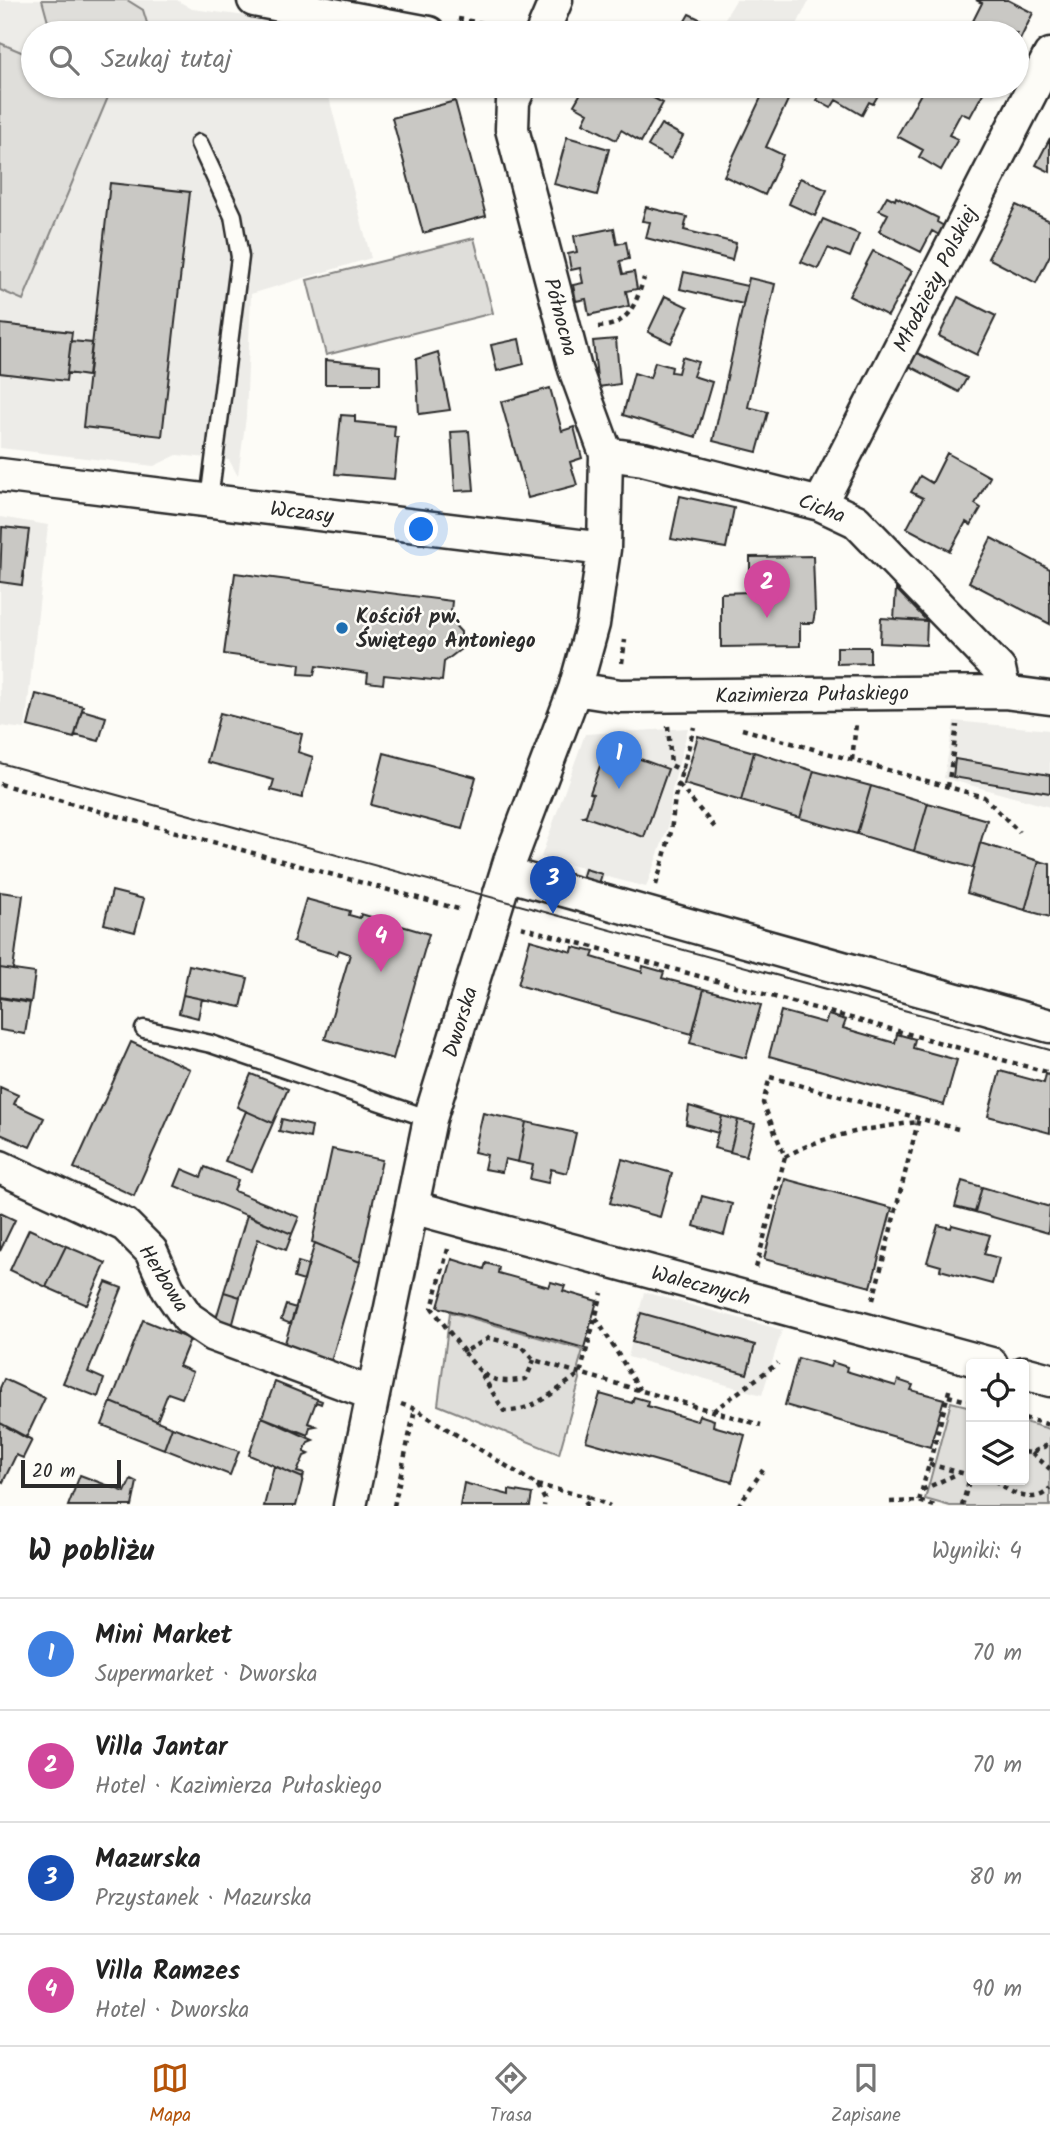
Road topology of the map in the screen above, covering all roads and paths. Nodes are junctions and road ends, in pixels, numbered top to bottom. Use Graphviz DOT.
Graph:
graph roads {
  1 [pos="254,0"];
  2 [pos="556,0"];
  3 [pos="365,21"];
  4 [pos="547,21"];
  5 [pos="1050,55"];
  6 [pos="1029,96"];
  7 [pos="514,98"];
  8 [pos="1028,98"];
  9 [pos="199,143"];
  10 [pos="644,278"];
  11 [pos="589,327"];
  12 [pos="606,454"];
  13 [pos="0,475"];
  14 [pos="209,500"];
  15 [pos="820,504"];
  16 [pos="604,549"];
  17 [pos="575,689"];
  18 [pos="1004,691"];
  19 [pos="1050,698"];
  20 [pos="858,713"];
  21 [pos="958,714"];
  22 [pos="697,716"];
  23 [pos="668,719"];
  24 [pos="736,727"];
  25 [pos="852,760"];
  26 [pos="682,771"];
  27 [pos="0,784"];
  28 [pos="679,784"];
  29 [pos="948,787"];
  30 [pos="717,830"];
  31 [pos="1019,832"];
  32 [pos="506,874"];
  33 [pos="474,913"];
  34 [pos="648,914"];
  35 [pos="512,924"];
  36 [pos="1050,1026"];
  37 [pos="144,1029"];
  38 [pos="1050,1073"];
  39 [pos="430,1119"];
  40 [pos="919,1120"];
  41 [pos="958,1129"];
  42 [pos="785,1157"];
  43 [pos="0,1167"];
  44 [pos="412,1207"];
  45 [pos="456,1245"];
  46 [pos="603,1287"];
  47 [pos="747,1298"];
  48 [pos="595,1318"];
  49 [pos="865,1330"];
  50 [pos="464,1352"];
  51 [pos="972,1359"];
  52 [pos="534,1360"];
  53 [pos="778,1363"];
  54 [pos="580,1374"];
  55 [pos="1029,1374"];
  56 [pos="482,1375"];
  57 [pos="1050,1380"];
  58 [pos="951,1383"];
  59 [pos="640,1390"];
  60 [pos="948,1396"];
  61 [pos="385,1398"];
  62 [pos="966,1401"];
  63 [pos="415,1409"];
  64 [pos="713,1411"];
  65 [pos="1029,1419"];
  66 [pos="761,1425"];
  67 [pos="1050,1425"];
  68 [pos="1050,1444"];
  69 [pos="1031,1453"];
  70 [pos="929,1464"];
  71 [pos="1050,1467"];
  72 [pos="763,1470"];
  73 [pos="960,1472"];
  74 [pos="966,1473"];
  75 [pos="537,1485"];
  76 [pos="967,1485"];
  77 [pos="1002,1485"];
  78 [pos="1050,1488"];
  79 [pos="922,1490"];
  80 [pos="589,1497"];
  81 [pos="1034,1499"];
  82 [pos="919,1501"];
  83 [pos="890,1502"];
  84 [pos="350,1506"];
  85 [pos="394,1506"];
  86 [pos="544,1506"];
  87 [pos="585,1506"];
  88 [pos="610,1506"];
  89 [pos="738,1506"];
  90 [pos="935,1506"];
  91 [pos="962,1506"];
  92 [pos="1032,1506"];
  1 -- 3 [label="street"];
  2 -- 4 [label="street"];
  5 -- 6 [label="street, Młodzieży Polskiej"];
  7 -- 12 [label="street, Północna"];
  8 -- 15 [label="street, Młodzieży Polskiej"];
  9 -- 14 [label="lane"];
  10 -- 11 [label="path"];
  12 -- 15 [label="street, Cicha"];
  12 -- 16 [label="street, Północna"];
  13 -- 14 [label="street, Wczasy"];
  14 -- 16 [label="street, Wczasy"];
  15 -- 18 [label="street, Cicha"];
  16 -- 17 [label="street, Dworska"];
  17 -- 18 [label="street, Kazimierza Pułaskiego"];
  17 -- 32 [label="street, Dworska"];
  18 -- 19 [label="street, Kazimierza Pułaskiego"];
  20 -- 25 [label="path"];
  21 -- 29 [label="path"];
  22 -- 26 [label="path"];
  23 -- 26 [label="path"];
  24 -- 25 [label="path"];
  25 -- 29 [label="path"];
  26 -- 28 [label="path"];
  27 -- 33 [label="path"];
  28 -- 30 [label="path"];
  28 -- 34 [label="path"];
  29 -- 31 [label="path"];
  32 -- 34 [label="street"];
  32 -- 39 [label="street, Dworska"];
  34 -- 36 [label="street"];
  35 -- 38 [label="path"];
  37 -- 39 [label="lane"];
  39 -- 44 [label="street, Dworska"];
  40 -- 41 [label="path"];
  40 -- 42 [label="path"];
  40 -- 42 [label="path"];
  40 -- 49 [label="path"];
  42 -- 47 [label="path"];
  43 -- 61 [label="street, Herbowa"];
  44 -- 47 [label="street, Walecznych"];
  44 -- 61 [label="street, Dworska"];
  45 -- 50 [label="path"];
  46 -- 48 [label="path"];
  47 -- 49 [label="street, Walecznych"];
  48 -- 54 [label="path"];
  48 -- 59 [label="path"];
  49 -- 51 [label="street, Walecznych"];
  50 -- 52 [label="path"];
  50 -- 56 [label="path"];
  52 -- 54 [label="path"];
  52 -- 56 [label="path"];
  53 -- 64 [label="path"];
  54 -- 56 [label="path"];
  54 -- 59 [label="path"];
  55 -- 57 [label="street"];
  58 -- 60 [label="path"];
  59 -- 64 [label="path"];
  60 -- 62 [label="path"];
  60 -- 70 [label="path"];
  61 -- 63 [label="path"];
  61 -- 84 [label="street, Dworska"];
  63 -- 75 [label="path"];
  63 -- 85 [label="path"];
  64 -- 66 [label="path"];
  65 -- 67 [label="path"];
  68 -- 69 [label="path"];
  69 -- 71 [label="path"];
  70 -- 73 [label="path"];
  70 -- 79 [label="path"];
  72 -- 89 [label="path"];
  73 -- 74 [label="path"];
  73 -- 79 [label="path"];
  75 -- 80 [label="path"];
  75 -- 86 [label="path"];
  76 -- 91 [label="path"];
  77 -- 81 [label="path"];
  78 -- 81 [label="path"];
  79 -- 82 [label="path"];
  80 -- 87 [label="path"];
  80 -- 88 [label="path"];
  81 -- 92 [label="path"];
  82 -- 83 [label="path"];
  82 -- 90 [label="path"];
}
